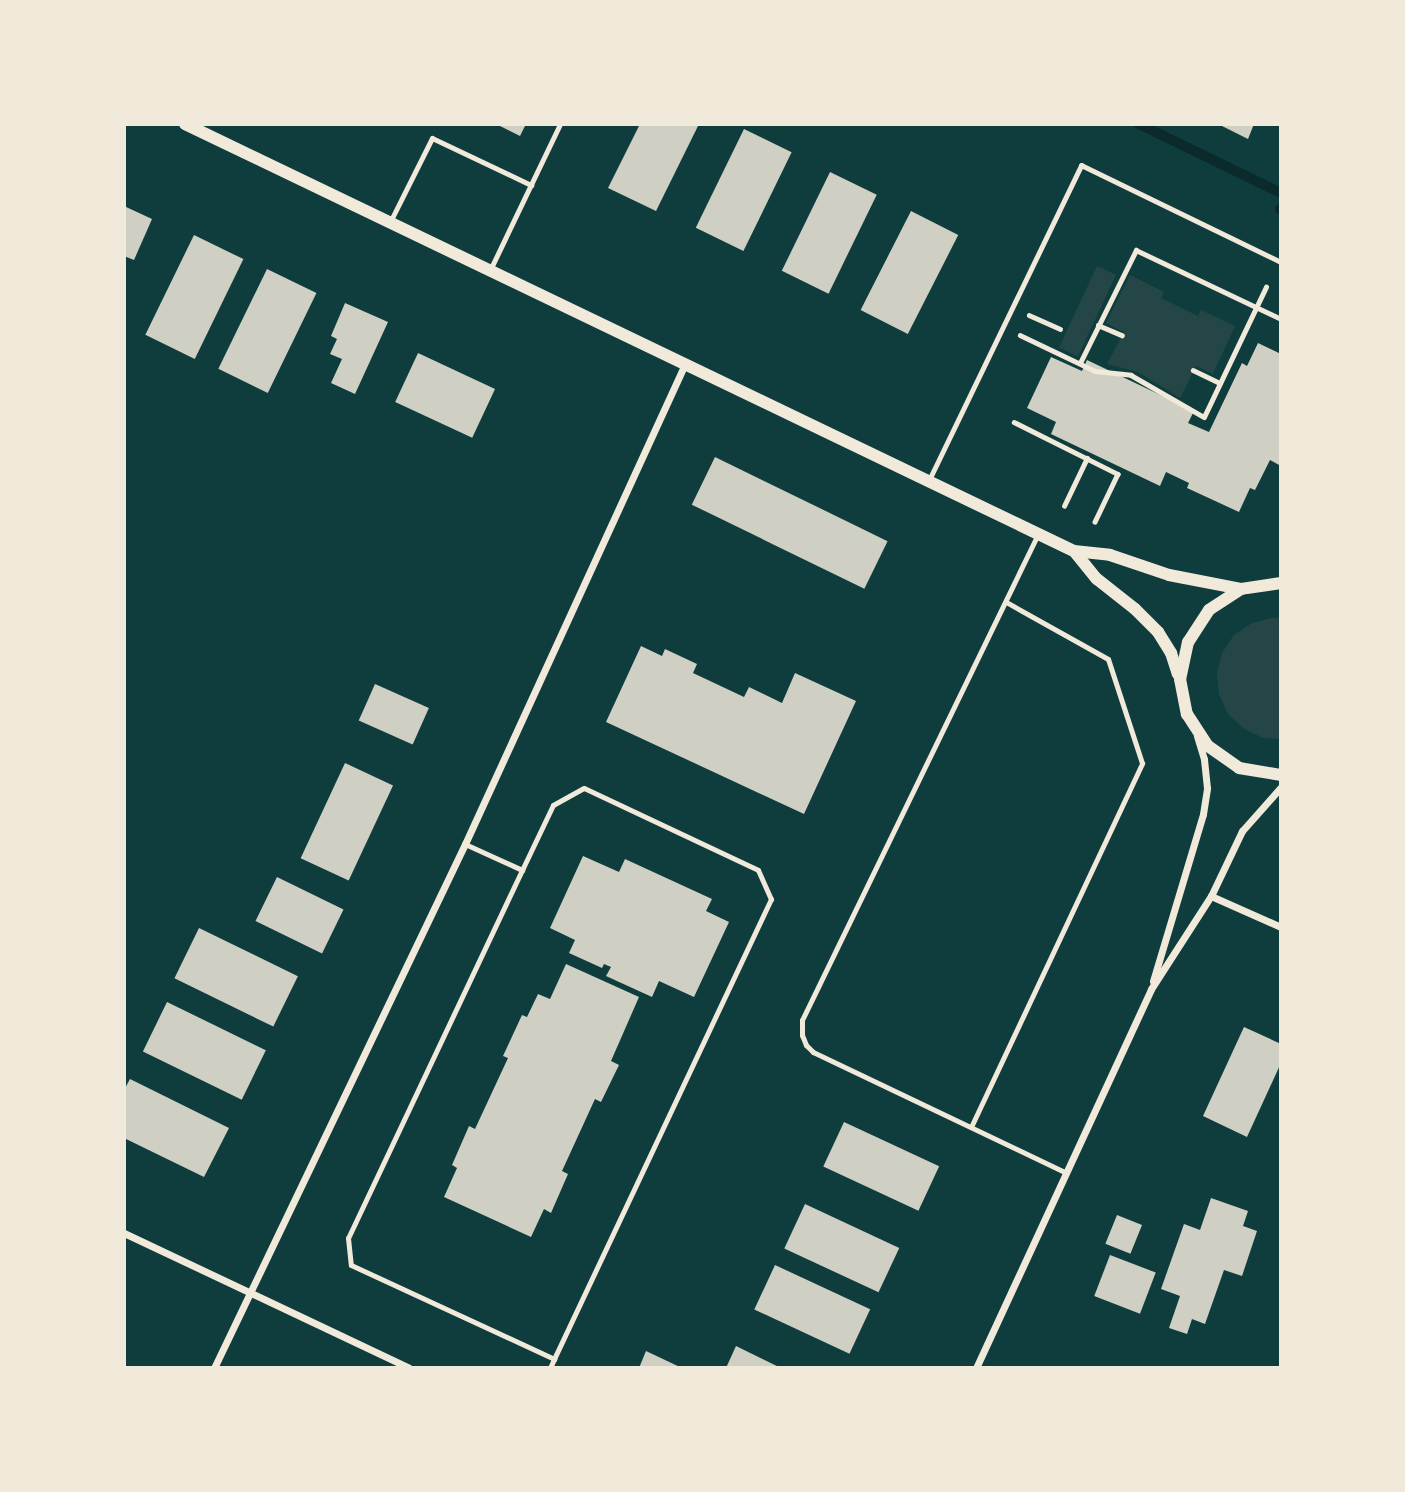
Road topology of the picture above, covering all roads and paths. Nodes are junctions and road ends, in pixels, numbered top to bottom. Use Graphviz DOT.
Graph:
graph roads {
  1 [pos="185,124"];
  2 [pos="560,124"];
  3 [pos="531,185"];
  4 [pos="390,222"];
  5 [pos="1281,262"];
  6 [pos="489,271"];
  7 [pos="1266,287"];
  8 [pos="1256,307"];
  9 [pos="1029,314"];
  10 [pos="1281,319"];
  11 [pos="1098,325"];
  12 [pos="1060,329"];
  13 [pos="1020,335"];
  14 [pos="1122,335"];
  15 [pos="1080,363"];
  16 [pos="685,364"];
  17 [pos="1193,370"];
  18 [pos="1220,383"];
  19 [pos="1014,422"];
  20 [pos="1087,458"];
  21 [pos="928,482"];
  22 [pos="1063,506"];
  23 [pos="1096,522"];
  24 [pos="1038,534"];
  25 [pos="1074,551"];
  26 [pos="1280,582"];
  27 [pos="1241,589"];
  28 [pos="1006,603"];
  29 [pos="1180,679"];
  30 [pos="1195,731"];
  31 [pos="1281,775"];
  32 [pos="1281,787"];
  33 [pos="465,844"];
  34 [pos="522,870"];
  35 [pos="1211,896"];
  36 [pos="1281,927"];
  37 [pos="1151,989"];
  38 [pos="971,1127"];
  39 [pos="1067,1173"];
  40 [pos="124,1233"];
  41 [pos="249,1293"];
  42 [pos="554,1359"];
  43 [pos="214,1368"];
  44 [pos="409,1368"];
  45 [pos="550,1368"];
  46 [pos="976,1368"];
  1 -- 4 [label="street"];
  2 -- 3 [label="lane"];
  3 -- 4 [label="lane"];
  3 -- 6 [label="lane"];
  4 -- 6 [label="street"];
  5 -- 21 [label="lane"];
  6 -- 16 [label="street"];
  7 -- 8 [label="path"];
  8 -- 10 [label="path"];
  8 -- 11 [label="path"];
  8 -- 18 [label="path"];
  9 -- 12 [label="path"];
  11 -- 14 [label="path"];
  11 -- 15 [label="path"];
  13 -- 15 [label="path"];
  15 -- 18 [label="path"];
  16 -- 21 [label="street"];
  16 -- 33 [label="street"];
  17 -- 18 [label="path"];
  19 -- 20 [label="path"];
  20 -- 22 [label="path"];
  20 -- 23 [label="path"];
  21 -- 24 [label="street"];
  24 -- 25 [label="street"];
  24 -- 28 [label="lane"];
  25 -- 27 [label="street"];
  25 -- 29 [label="street"];
  26 -- 27 [label="street"];
  27 -- 29 [label="street"];
  28 -- 38 [label="lane"];
  28 -- 38 [label="lane"];
  29 -- 30 [label="street"];
  30 -- 31 [label="street"];
  30 -- 37 [label="street"];
  32 -- 35 [label="street"];
  33 -- 34 [label="lane"];
  33 -- 41 [label="street"];
  34 -- 42 [label="lane"];
  34 -- 42 [label="lane"];
  35 -- 36 [label="street"];
  35 -- 37 [label="street"];
  37 -- 39 [label="street"];
  38 -- 39 [label="lane"];
  39 -- 46 [label="street"];
  40 -- 41 [label="street"];
  41 -- 43 [label="street"];
  41 -- 44 [label="street"];
  42 -- 45 [label="lane"];
}
